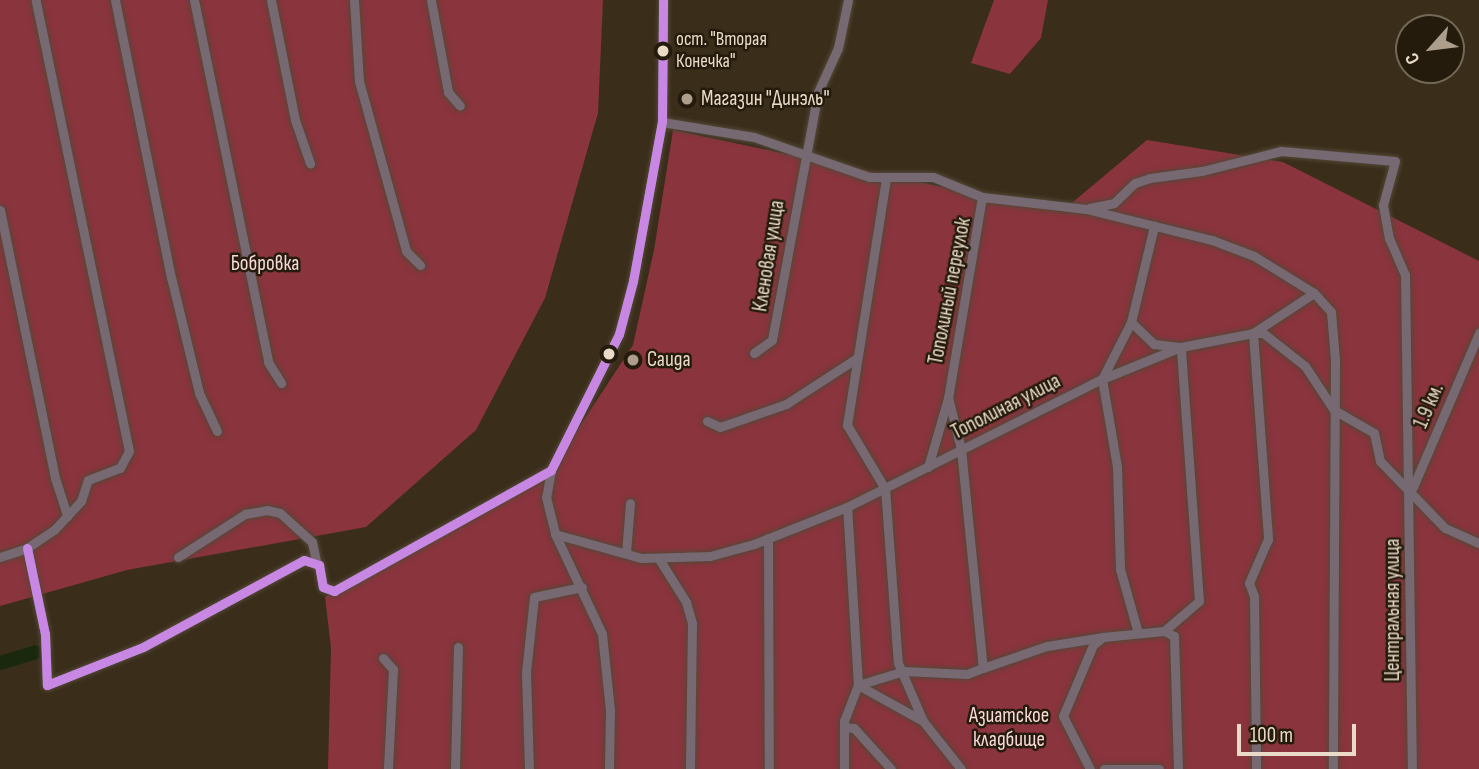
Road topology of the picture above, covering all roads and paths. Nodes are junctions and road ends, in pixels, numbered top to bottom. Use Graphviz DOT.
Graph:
graph roads {
  1 [pos="36,0"];
  2 [pos="115,0"];
  3 [pos="194,0"];
  4 [pos="271,0"];
  5 [pos="354,0"];
  6 [pos="431,0"];
  7 [pos="663,0"];
  8 [pos="848,0"];
  9 [pos="460,106"];
  10 [pos="662,122"];
  11 [pos="806,156"];
  12 [pos="310,163"];
  13 [pos="886,179"];
  14 [pos="982,197"];
  15 [pos="1086,209"];
  16 [pos="0,210"];
  17 [pos="1154,226"];
  18 [pos="420,265"];
  19 [pos="1314,293"];
  20 [pos="1131,322"];
  21 [pos="1253,333"];
  22 [pos="1479,333"];
  23 [pos="1181,347"];
  24 [pos="754,353"];
  25 [pos="857,358"];
  26 [pos="1102,379"];
  27 [pos="281,383"];
  28 [pos="948,397"];
  29 [pos="1334,410"];
  30 [pos="707,421"];
  31 [pos="217,431"];
  32 [pos="961,450"];
  33 [pos="928,467"];
  34 [pos="551,470"];
  35 [pos="884,488"];
  36 [pos="1411,492"];
  37 [pos="630,503"];
  38 [pos="847,507"];
  39 [pos="66,516"];
  40 [pos="555,534"];
  41 [pos="768,538"];
  42 [pos="1479,543"];
  43 [pos="27,548"];
  44 [pos="626,553"];
  45 [pos="0,557"];
  46 [pos="178,557"];
  47 [pos="659,559"];
  48 [pos="316,561"];
  49 [pos="582,587"];
  50 [pos="1164,631"];
  51 [pos="1138,633"];
  52 [pos="1103,637"];
  53 [pos="458,647"];
  54 [pos="383,658"];
  55 [pos="984,668"];
  56 [pos="904,671"];
  57 [pos="858,685"];
  58 [pos="923,721"];
  59 [pos="844,727"];
  60 [pos="388,769"];
  61 [pos="455,769"];
  62 [pos="529,769"];
  63 [pos="609,769"];
  64 [pos="690,769"];
  65 [pos="769,769"];
  66 [pos="844,769"];
  67 [pos="891,769"];
  68 [pos="961,769"];
  69 [pos="1090,769"];
  70 [pos="1104,769"];
  71 [pos="1159,769"];
  72 [pos="1178,769"];
  73 [pos="1256,769"];
  74 [pos="1333,769"];
  75 [pos="1412,769"];
  1 -- 39 [label="street"];
  2 -- 31 [label="street"];
  3 -- 27 [label="street"];
  4 -- 12 [label="street"];
  5 -- 18 [label="street"];
  6 -- 9 [label="street"];
  7 -- 10 [label="street"];
  8 -- 11 [label="street, Кленовая улица"];
  10 -- 11 [label="street"];
  10 -- 34 [label="street"];
  11 -- 13 [label="street"];
  11 -- 24 [label="street, Кленовая улица"];
  13 -- 14 [label="street"];
  13 -- 25 [label="street"];
  14 -- 15 [label="street, Тополиный переулок"];
  14 -- 28 [label="street, Тополиный переулок"];
  15 -- 17 [label="street, Тополиный переулок"];
  15 -- 36 [label="street, Центральная улица"];
  16 -- 39 [label="street"];
  17 -- 19 [label="street, Тополиный переулок"];
  17 -- 20 [label="street"];
  19 -- 21 [label="street"];
  19 -- 29 [label="street"];
  20 -- 23 [label="street"];
  20 -- 26 [label="street"];
  21 -- 23 [label="street, Тополиная улица"];
  21 -- 29 [label="street"];
  21 -- 73 [label="street"];
  22 -- 36 [label="street, 1.9 км."];
  23 -- 26 [label="street, Тополиная улица"];
  23 -- 50 [label="street"];
  25 -- 30 [label="street"];
  25 -- 35 [label="street"];
  26 -- 32 [label="street, Тополиная улица"];
  26 -- 51 [label="street"];
  28 -- 32 [label="street, Тополиный переулок"];
  28 -- 33 [label="street, Тополиный переулок"];
  29 -- 36 [label="street"];
  29 -- 74 [label="street"];
  32 -- 33 [label="street, Тополиная улица"];
  32 -- 55 [label="street, Тополиный переулок"];
  33 -- 35 [label="street, Тополиная улица"];
  34 -- 40 [label="street"];
  34 -- 48 [label="street"];
  35 -- 38 [label="street, Тополиная улица"];
  35 -- 56 [label="street"];
  36 -- 42 [label="street"];
  36 -- 75 [label="street, Центральная улица"];
  37 -- 44 [label="street"];
  38 -- 41 [label="street, Тополиная улица"];
  38 -- 57 [label="street"];
  39 -- 43 [label="street"];
  40 -- 44 [label="street, Тополиная улица"];
  40 -- 49 [label="street"];
  41 -- 47 [label="street, Тополиная улица"];
  41 -- 65 [label="street"];
  43 -- 45 [label="street"];
  43 -- 48 [label="street"];
  44 -- 47 [label="street, Тополиная улица"];
  46 -- 48 [label="street"];
  47 -- 64 [label="street"];
  49 -- 62 [label="street"];
  49 -- 63 [label="street"];
  50 -- 51 [label="street"];
  50 -- 72 [label="street"];
  51 -- 52 [label="street"];
  52 -- 55 [label="street"];
  52 -- 69 [label="street"];
  53 -- 61 [label="street"];
  54 -- 60 [label="street"];
  55 -- 56 [label="street"];
  56 -- 57 [label="street"];
  56 -- 58 [label="street"];
  57 -- 58 [label="street"];
  57 -- 59 [label="street"];
  58 -- 68 [label="street"];
  59 -- 66 [label="street"];
  59 -- 67 [label="street"];
  70 -- 71 [label="street"];
}
